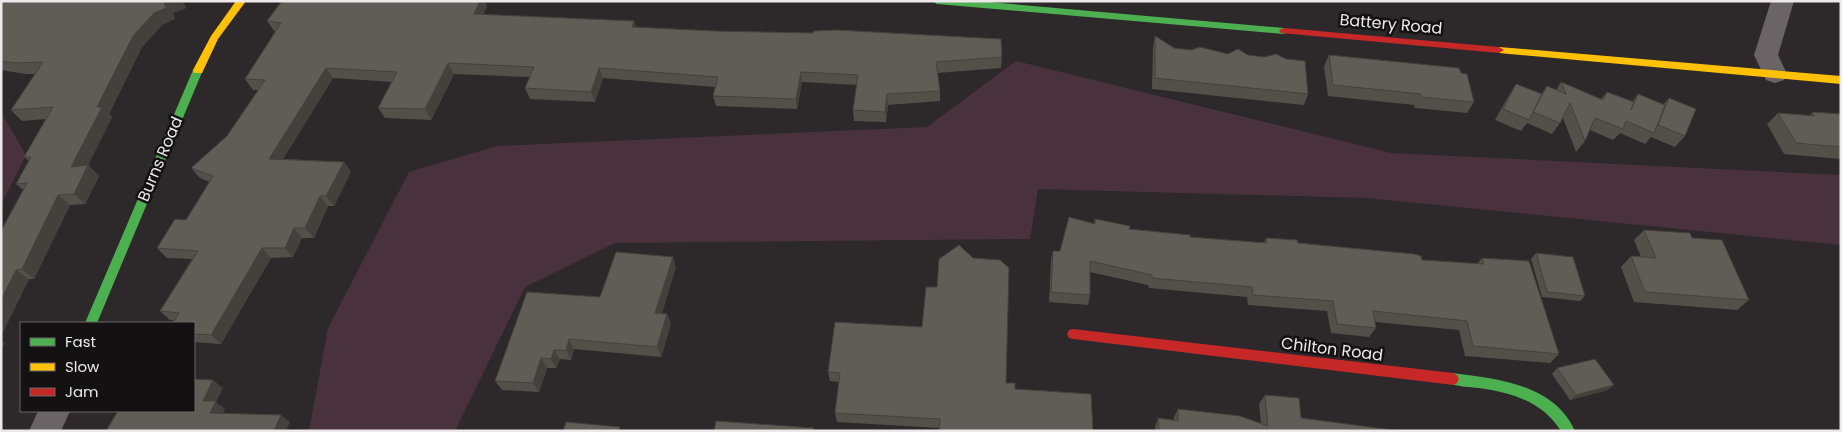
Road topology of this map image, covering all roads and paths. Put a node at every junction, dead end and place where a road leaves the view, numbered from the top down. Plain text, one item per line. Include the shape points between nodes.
1 (241, 1) edge
2 (937, 1) edge
3 (1782, 1) edge
4 (1775, 74) junction
5 (1841, 80) edge
6 (91, 322) edge
7 (1073, 334) dead end
8 (54, 412) edge
9 (45, 431) edge
10 (1569, 431) edge

1 - 6 street, Burns Road via 202,61
2 - 4 street, Battery Road
3 - 4 street via 1766,54
4 - 5 street, Battery Road
7 - 10 street, Chilton Road via 1500,385 1531,393 1550,405
8 - 9 street

